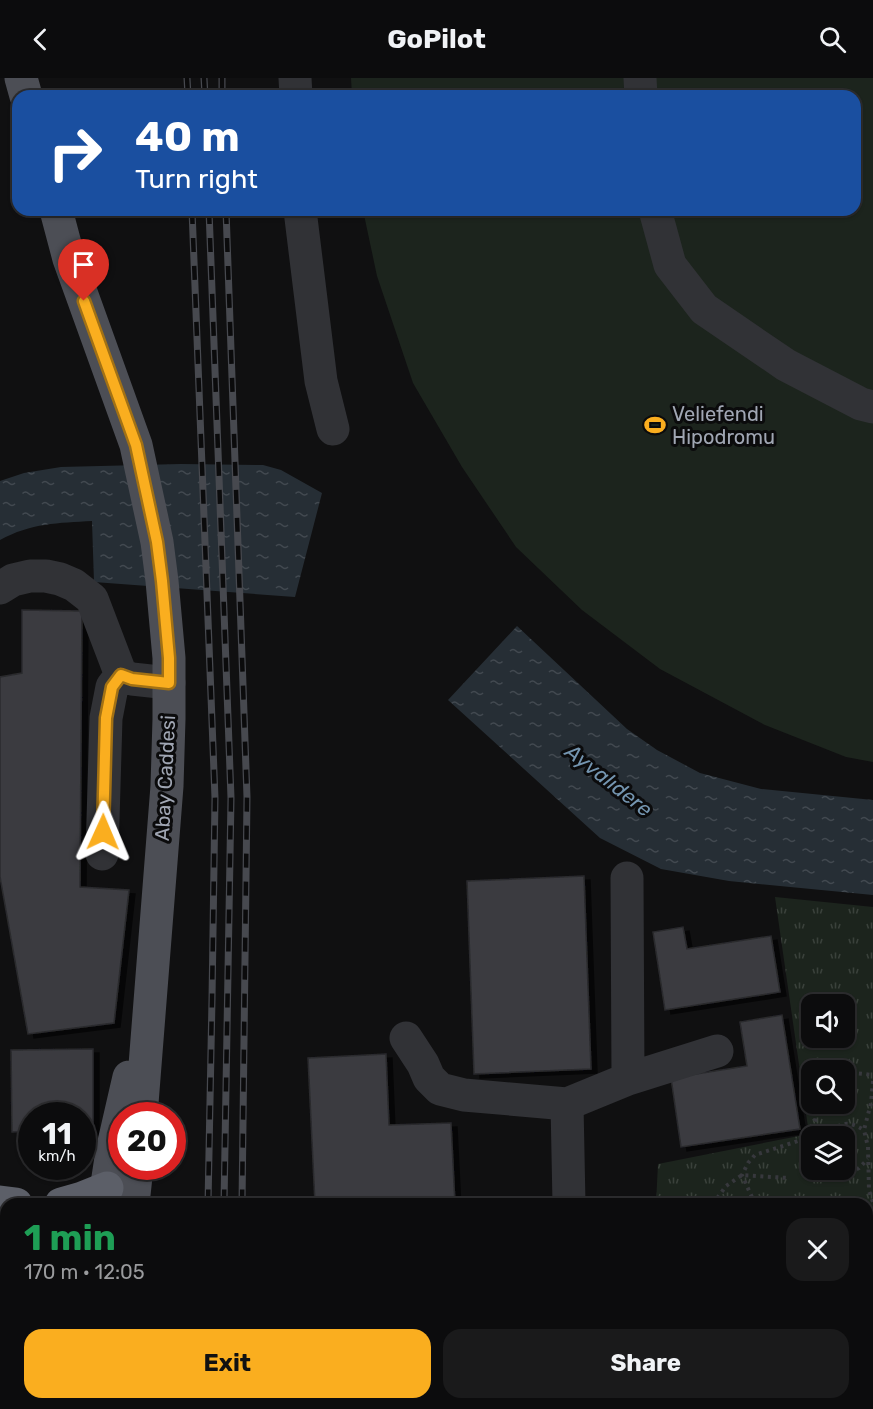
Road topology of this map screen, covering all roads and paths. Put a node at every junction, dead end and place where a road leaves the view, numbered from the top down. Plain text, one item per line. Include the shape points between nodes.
1 (58, 216) edge
2 (301, 216) edge
3 (657, 216) edge
4 (873, 406) edge
5 (333, 429) dead end
6 (0, 588) edge
7 (121, 675) junction
8 (169, 683) junction
9 (102, 854) dead end
10 (627, 878) dead end
11 (153, 966) junction
12 (406, 1038) dead end
13 (717, 1051) dead end
14 (855, 1073) edge
15 (873, 1075) edge
16 (628, 1079) junction
17 (873, 1081) edge
18 (142, 1102) edge
19 (567, 1104) junction
20 (816, 1114) edge
21 (838, 1126) edge
22 (864, 1130) junction
23 (868, 1160) junction
24 (855, 1170) edge
25 (742, 1175) junction
26 (788, 1178) dead end
27 (123, 1190) edge
28 (82, 1198) edge
29 (569, 1198) edge
30 (717, 1198) edge
31 (752, 1198) edge
32 (872, 1198) edge

1 - 8 main road, Abay Caddesi via 69,259 136,445 157,542
2 - 5 street via 321,381
3 - 4 street via 670,265 705,309 786,364 861,404
6 - 7 street via 30,576 46,576 74,585 92,599
7 - 8 street
7 - 9 street via 112,687 106,718
8 - 11 main road, Abay Caddesi via 167,786
10 - 16 street
11 - 18 main road
11 - 27 main road via 112,1151
12 - 19 street via 429,1078 440,1089 464,1095
13 - 16 street
14 - 15 path
16 - 19 street
17 - 22 path
19 - 29 street
20 - 25 path via 801,1140 755,1155
21 - 22 path via 844,1123
22 - 23 path
23 - 24 path
23 - 32 path
25 - 26 path
25 - 30 path via 726,1185
25 - 31 path
27 - 28 highway

